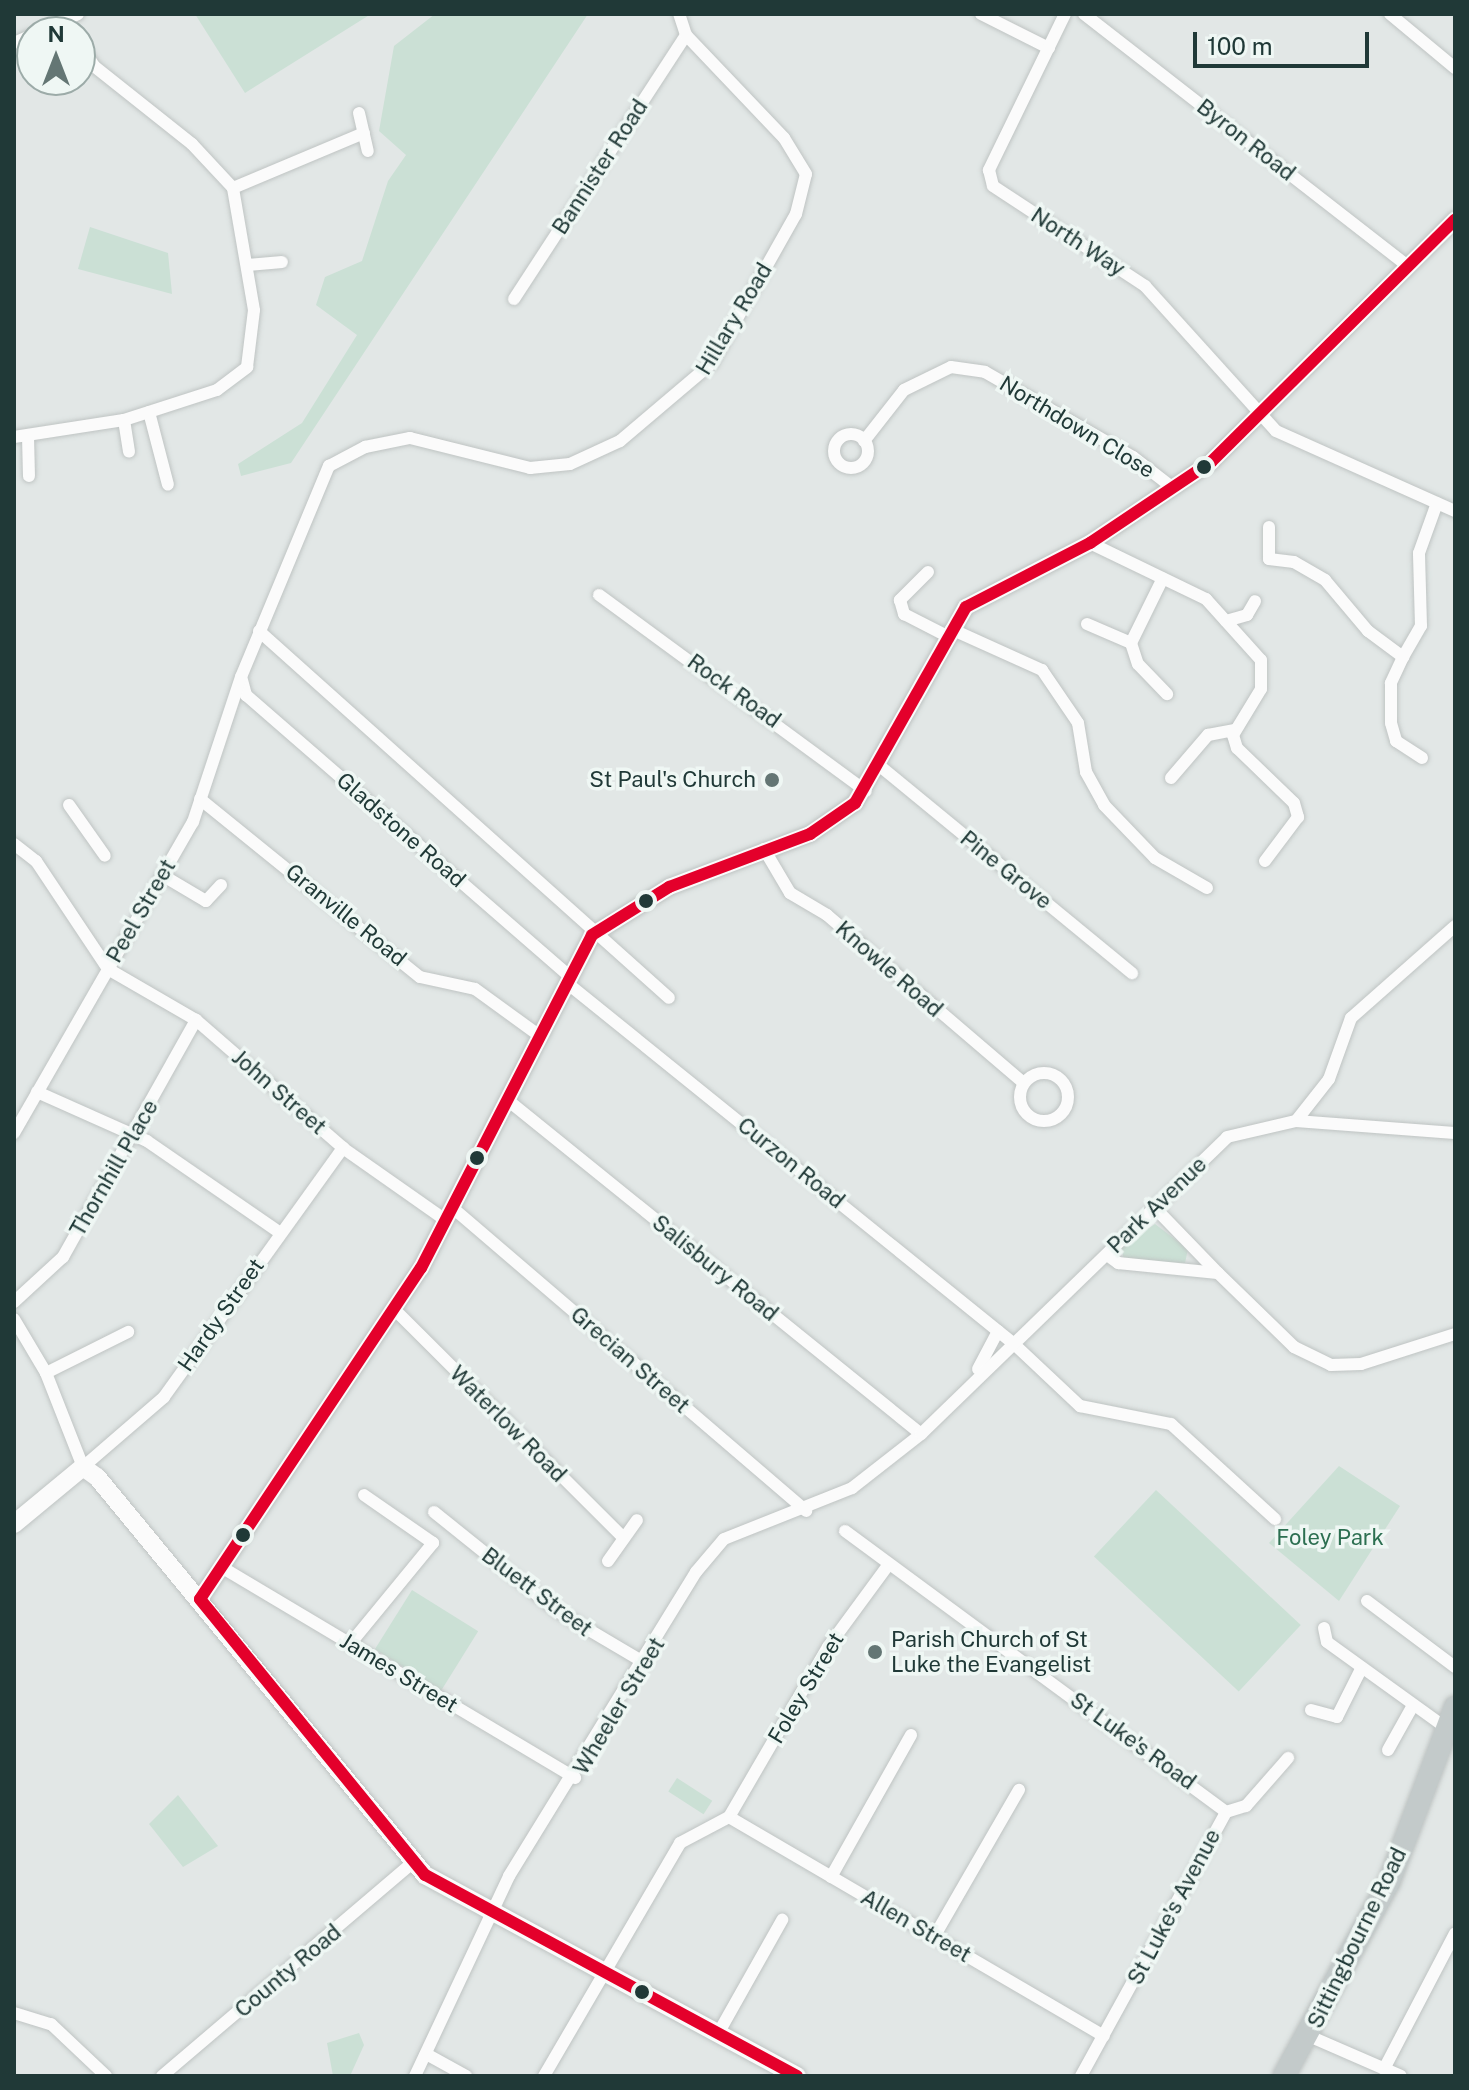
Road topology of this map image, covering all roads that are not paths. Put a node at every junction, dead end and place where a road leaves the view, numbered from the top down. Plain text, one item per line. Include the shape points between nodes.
1 (679, 14) edge
2 (981, 14) edge
3 (1065, 14) edge
4 (1084, 14) edge
5 (1390, 14) edge
6 (686, 35) junction
7 (1049, 48) junction
8 (96, 68) edge
9 (1455, 68) edge
10 (359, 113) dead end
11 (364, 133) junction
12 (368, 151) dead end
13 (233, 188) junction
14 (1455, 220) edge
15 (282, 262) dead end
16 (248, 265) junction
17 (1407, 265) junction
18 (514, 299) dead end
19 (149, 412) junction
20 (1260, 415) junction
21 (124, 420) junction
22 (28, 436) junction
23 (14, 437) edge
24 (864, 441) dead end
25 (129, 452) dead end
26 (29, 476) dead end
27 (168, 485) dead end
28 (1173, 488) junction
29 (1437, 503) junction
30 (1455, 511) edge
31 (1269, 527) dead end
32 (1090, 543) junction
33 (928, 572) dead end
34 (1163, 578) junction
35 (599, 595) dead end
36 (1255, 601) dead end
37 (1226, 621) junction
38 (1087, 624) dead end
39 (259, 631) junction
40 (949, 632) junction
41 (1131, 643) junction
42 (1403, 657) junction
43 (241, 677) junction
44 (1167, 694) dead end
45 (1234, 730) junction
46 (1422, 758) dead end
47 (881, 767) junction
48 (1171, 778) dead end
49 (866, 791) junction
50 (200, 799) junction
51 (69, 805) dead end
52 (16, 842) edge
53 (764, 849) junction
54 (105, 856) dead end
55 (1265, 861) dead end
56 (162, 875) junction
57 (221, 885) dead end
58 (1207, 888) dead end
59 (1455, 926) edge
60 (592, 935) junction
61 (108, 969) junction
62 (1132, 973) dead end
63 (568, 980) junction
64 (669, 998) dead end
65 (196, 1020) junction
66 (541, 1037) junction
67 (1024, 1083) junction
68 (37, 1092) junction
69 (510, 1102) junction
70 (1296, 1121) junction
71 (14, 1133) edge
72 (1455, 1133) edge
73 (135, 1135) junction
74 (343, 1148) junction
75 (1155, 1208) junction
76 (451, 1215) junction
77 (279, 1232) junction
78 (1107, 1255) junction
79 (1218, 1273) junction
80 (14, 1302) edge
81 (395, 1310) junction
82 (15, 1322) edge
83 (998, 1331) junction
84 (128, 1332) dead end
85 (1455, 1334) edge
86 (1014, 1344) junction
87 (46, 1373) junction
88 (975, 1375) junction
89 (921, 1434) junction
90 (83, 1467) junction
91 (364, 1495) dead end
92 (806, 1511) junction
93 (434, 1512) dead end
94 (1275, 1519) dead end
95 (637, 1520) dead end
96 (14, 1524) edge
97 (845, 1531) dead end
98 (622, 1536) junction
99 (608, 1561) dead end
100 (889, 1564) junction
101 (223, 1568) junction
102 (200, 1599) junction
103 (1367, 1601) dead end
104 (1324, 1628) dead end
105 (350, 1644) junction
106 (645, 1663) junction
107 (1455, 1667) edge
108 (1361, 1669) junction
109 (1412, 1707) junction
110 (1455, 1707) edge
111 (1311, 1710) dead end
112 (1450, 1730) edge
113 (911, 1735) dead end
114 (1388, 1750) dead end
115 (1288, 1758) dead end
116 (575, 1778) junction
117 (1019, 1790) dead end
118 (1226, 1812) junction
119 (729, 1817) junction
120 (412, 1863) junction
121 (831, 1877) junction
122 (492, 1908) junction
123 (782, 1920) dead end
124 (1455, 1933) edge
125 (934, 1937) junction
126 (604, 1970) junction
127 (14, 2013) edge
128 (719, 2032) junction
129 (1104, 2036) junction
130 (1309, 2036) junction
131 (426, 2054) junction
132 (1384, 2069) junction
133 (106, 2076) edge
134 (162, 2076) edge
135 (415, 2076) edge
136 (466, 2076) edge
137 (544, 2076) edge
138 (797, 2076) edge
139 (1081, 2076) edge
140 (1284, 2076) edge
141 (1401, 2076) edge

1 - 6 street, Hillary Road
2 - 7 street
3 - 7 street, North Way
4 - 17 street, Byron Road
5 - 9 street
6 - 18 street, Bannister Road
6 - 39 street, Hillary Road via 784,138 806,174 796,214 712,363 620,441 570,464 530,468 410,438 346,455 316,486
7 - 20 street, North Way via 989,170 993,186 1145,286
8 - 13 street via 192,144
10 - 11 street
11 - 12 street
11 - 13 street
13 - 16 street
14 - 17 street
15 - 16 street
16 - 19 street via 254,310 247,367 217,390
17 - 20 street
19 - 21 street
19 - 27 street
20 - 28 street
20 - 29 street, North Way via 1294,441
21 - 22 street
21 - 25 street
22 - 23 street
22 - 26 street
24 - 28 street, Northdown Close via 904,390 951,367 985,372 1133,457
28 - 32 street
29 - 30 street, North Way
29 - 42 street via 1419,553 1421,626
31 - 42 street via 1269,559 1294,562 1325,580 1368,631
32 - 34 street
32 - 40 street via 966,607
33 - 40 street via 900,600 904,614
34 - 37 street via 1206,599
34 - 41 street
35 - 49 street, Rock Road
36 - 37 street via 1247,615
37 - 45 street via 1261,660 1261,689
38 - 41 street
39 - 43 street, Hillary Road
39 - 60 street
40 - 47 street
40 - 58 street via 1042,670 1078,723 1086,772 1119,824 1155,858
41 - 44 street via 1138,664
42 - 46 street via 1391,683 1391,723 1396,741
43 - 50 street, Peel Street
43 - 63 street, Gladstone Road via 246,695
45 - 48 street via 1208,735
45 - 55 street via 1237,748 1294,803 1298,817
47 - 49 street
47 - 62 street, Pine Grove
49 - 53 street via 810,834
50 - 56 street, Peel Street
50 - 66 street, Granville Road via 420,977 475,989
51 - 54 street
52 - 61 street
53 - 60 street via 669,887
53 - 67 street, Knowle Road via 790,893 827,915
56 - 57 street via 206,901
56 - 61 street, Peel Street
59 - 70 street via 1351,1018 1329,1079
60 - 63 street
60 - 64 street
61 - 65 street, John Street
61 - 68 street, Peel Street
63 - 66 street
63 - 83 street, Curzon Road
65 - 73 street, Thornhill Place
65 - 74 street, John Street
66 - 69 street
67 - 67 street via 1054,1074 1068,1093 1065,1109 1053,1119 1029,1116 1019,1097
68 - 71 street, Peel Street
68 - 73 street
69 - 76 street
69 - 89 street, Salisbury Road
70 - 72 street, Park Avenue
70 - 75 street, Park Avenue via 1227,1137
73 - 77 street
73 - 80 street, Thornhill Place via 63,1257
74 - 76 street, John Street
74 - 77 street, Hardy Street
75 - 78 street, Park Avenue
75 - 79 street
76 - 81 street
76 - 92 street, Grecian Street
77 - 90 street, Hardy Street via 164,1397
78 - 79 street via 1118,1263
78 - 86 street, Park Avenue
79 - 85 street via 1294,1347 1331,1365 1361,1364
81 - 98 street, Waterlow Road
81 - 101 street
82 - 87 street
83 - 86 street, Curzon Road
83 - 88 street
84 - 87 street
86 - 88 street, Park Avenue
86 - 94 street, Curzon Road via 1080,1406 1171,1424 1192,1438
87 - 90 street
88 - 89 street, Park Avenue
89 - 92 street, Wheeler Street via 852,1488
90 - 96 main road
90 - 102 main road
91 - 105 street via 433,1543
92 - 106 street, Wheeler Street via 724,1539 696,1572
93 - 106 street, Bluett Street via 557,1611
95 - 98 street
97 - 100 street, St Luke's Road
98 - 99 street
100 - 118 street, St Luke's Road
100 - 119 street, Foley Street via 828,1647
101 - 102 street
101 - 105 street, James Street
102 - 120 main road
103 - 107 street
104 - 108 street via 1327,1642
105 - 116 street, James Street
106 - 116 street, Wheeler Street
108 - 109 street
108 - 111 street via 1337,1717
109 - 112 street
109 - 114 street
110 - 112 highway, Sittingbourne Road
112 - 130 highway, Sittingbourne Road via 1389,1882
113 - 121 street
115 - 118 street, St Luke's Avenue via 1246,1806
116 - 122 street, Wheeler Street
117 - 125 street
118 - 129 street, St Luke's Avenue
119 - 121 street, Allen Street
119 - 126 street via 680,1843
120 - 122 main road
120 - 134 street, County Road
121 - 125 street, Allen Street
122 - 126 main road
122 - 131 street, Wheeler Street
123 - 128 street
124 - 132 street
125 - 129 street, Allen Street
126 - 128 main road
126 - 137 street
127 - 133 street via 51,2024
128 - 138 main road
129 - 139 street, St Luke's Avenue
130 - 132 street
130 - 140 highway, Sittingbourne Road
131 - 135 street, Wheeler Street
131 - 136 street
132 - 141 street

